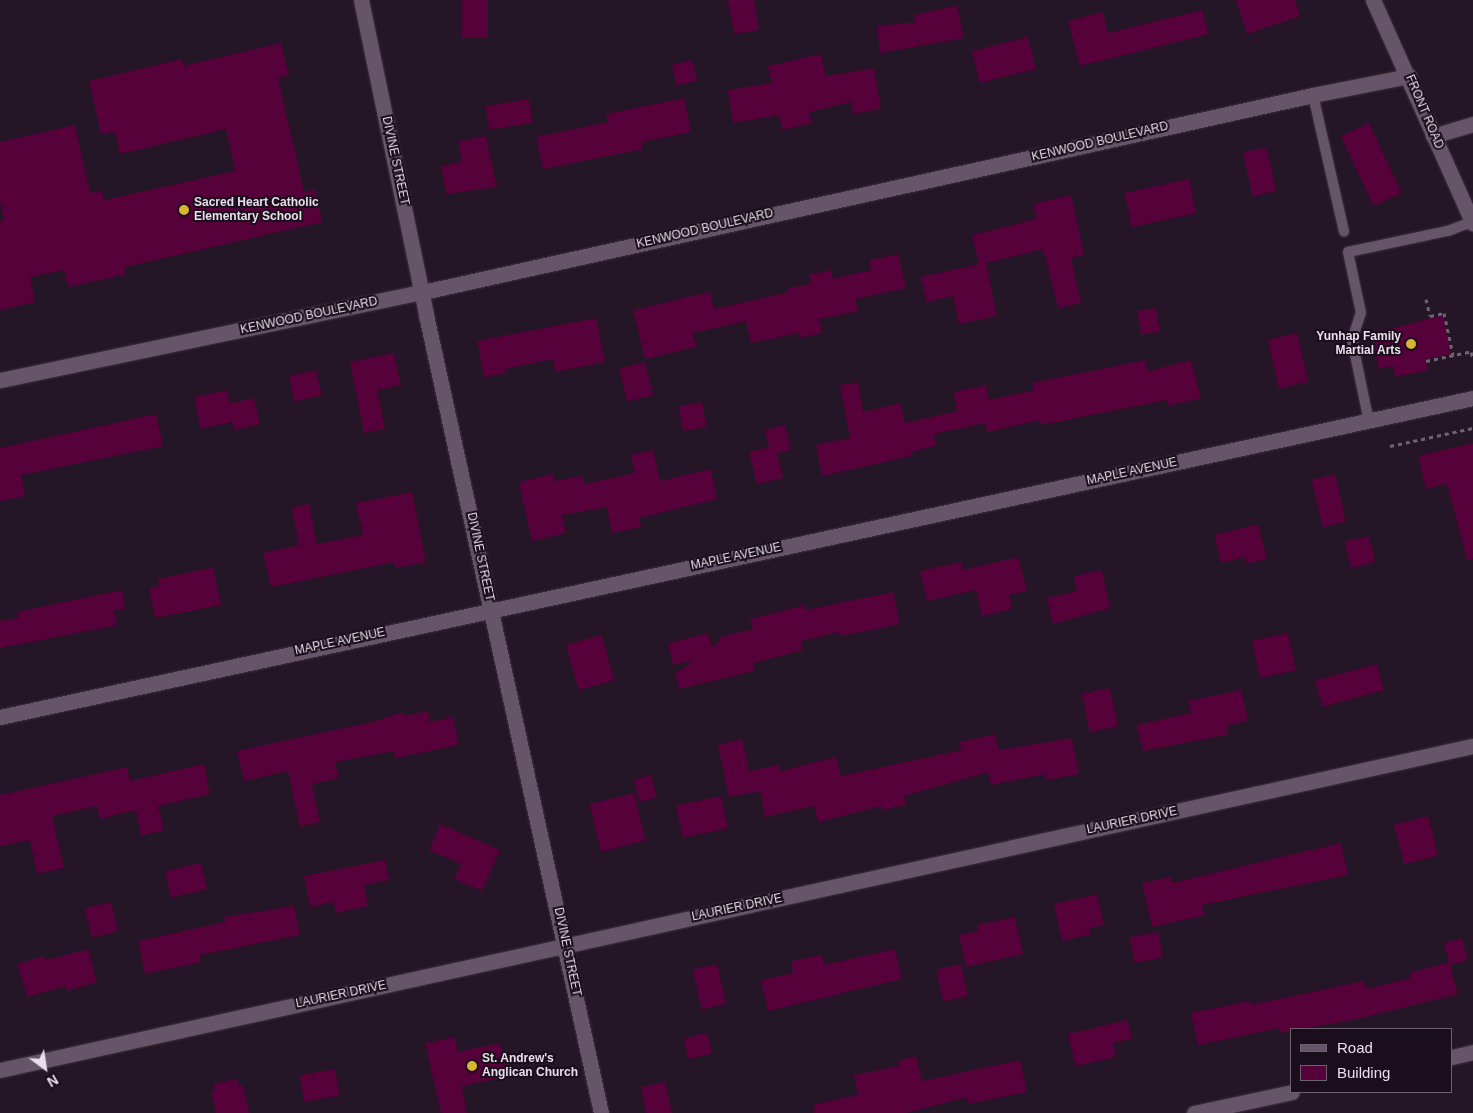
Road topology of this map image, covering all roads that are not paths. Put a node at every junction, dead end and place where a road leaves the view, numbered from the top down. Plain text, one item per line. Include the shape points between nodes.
1 (361, 0) edge
2 (1374, 0) edge
3 (1409, 76) junction
4 (1313, 95) junction
5 (1473, 124) edge
6 (1433, 136) junction
7 (1473, 223) edge
8 (1344, 232) dead end
9 (423, 292) junction
10 (0, 380) edge
11 (1473, 398) edge
12 (1369, 422) junction
13 (491, 609) junction
14 (0, 717) edge
15 (1473, 746) edge
16 (565, 946) junction
17 (1473, 1052) edge
18 (1453, 1057) edge
19 (0, 1070) edge
20 (1290, 1092) edge
21 (601, 1113) edge
22 (1194, 1113) edge

1 - 9 street, DIVINE STREET
2 - 3 street, FRONT ROAD
3 - 4 street, KENWOOD BOULEVARD
3 - 6 street, FRONT ROAD
4 - 8 lane
4 - 9 street, KENWOOD BOULEVARD
5 - 6 street
6 - 7 street, FRONT ROAD
7 - 12 lane via 1348,252 1362,313 1352,340
9 - 10 street, KENWOOD BOULEVARD
9 - 13 street, DIVINE STREET
11 - 12 street, MAPLE AVENUE
12 - 13 street, MAPLE AVENUE
13 - 14 street, MAPLE AVENUE
13 - 16 street, DIVINE STREET
15 - 16 street, LAURIER DRIVE
16 - 19 street, LAURIER DRIVE
16 - 21 street, DIVINE STREET
17 - 18 street
20 - 22 street

